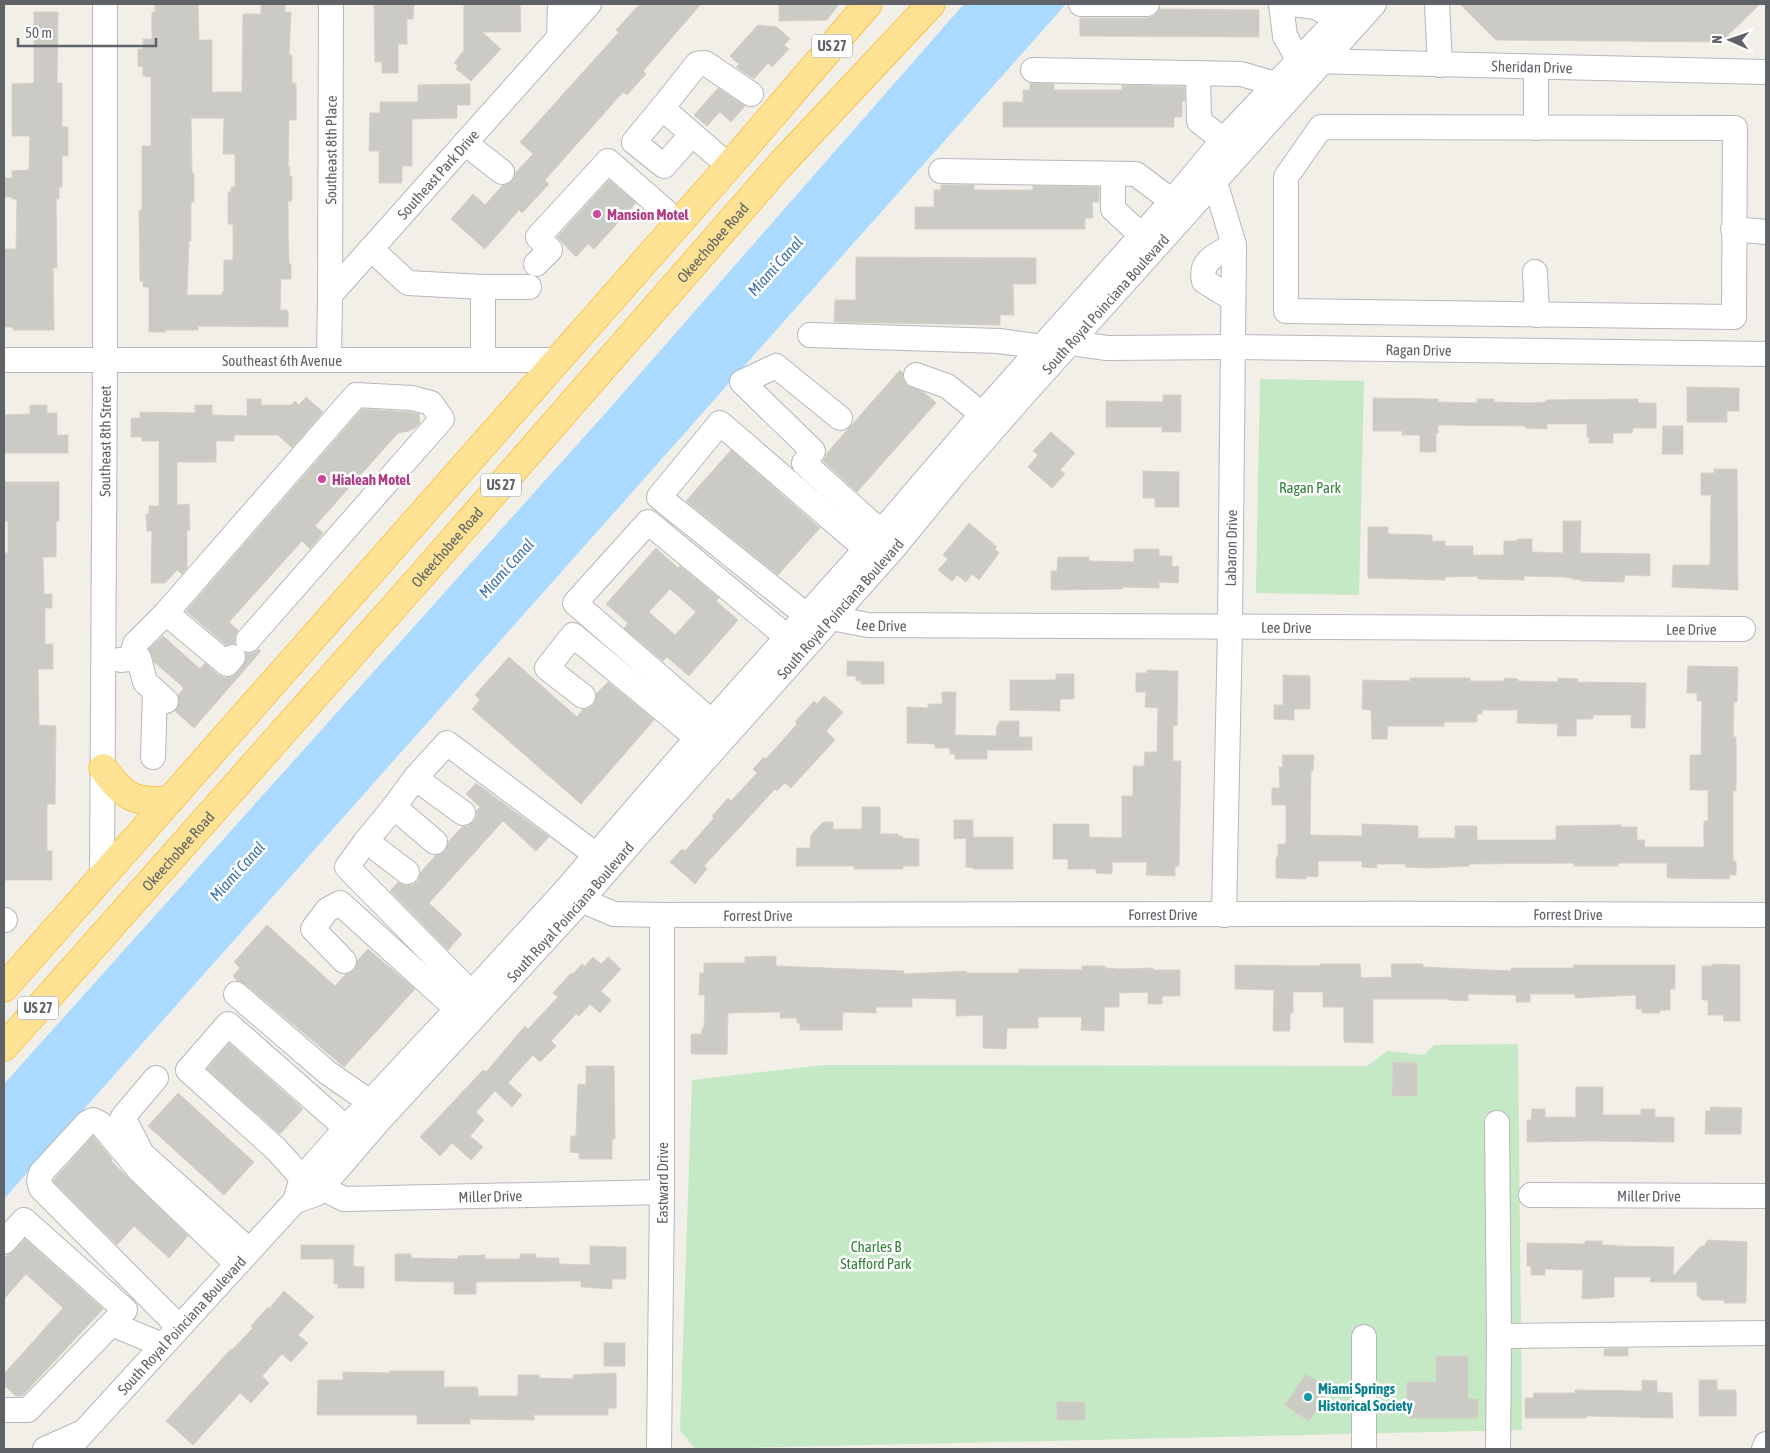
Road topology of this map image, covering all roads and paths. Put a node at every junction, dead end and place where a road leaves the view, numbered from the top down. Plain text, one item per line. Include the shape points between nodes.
1 (105, 4) edge
2 (331, 4) edge
3 (560, 4) edge
4 (589, 4) edge
5 (868, 4) edge
6 (883, 4) edge
7 (931, 4) edge
8 (1081, 4) edge
9 (1147, 4) edge
10 (1281, 4) edge
11 (1292, 4) edge
12 (1374, 4) edge
13 (1437, 4) edge
14 (1345, 12) edge
15 (559, 36) junction
16 (1310, 61) junction
17 (1440, 64) junction
18 (1536, 67) junction
19 (1033, 70) dead end
20 (1766, 72) edge
21 (1198, 73) junction
22 (1276, 84) junction
23 (797, 89) junction
24 (751, 94) dead end
25 (662, 108) junction
26 (1536, 128) junction
27 (692, 134) junction
28 (1223, 140) junction
29 (465, 143) junction
30 (729, 166) junction
31 (941, 171) dead end
32 (502, 172) dead end
33 (1113, 174) junction
34 (1215, 182) junction
35 (1172, 201) junction
36 (679, 223) junction
37 (1733, 229) junction
38 (1766, 232) edge
39 (1142, 235) junction
40 (1234, 245) junction
41 (371, 249) junction
42 (536, 264) dead end
43 (1535, 272) dead end
44 (483, 287) junction
45 (529, 287) dead end
46 (330, 296) junction
47 (1233, 299) junction
48 (1536, 314) junction
49 (810, 335) dead end
50 (1071, 343) junction
51 (1233, 346) junction
52 (1043, 347) junction
53 (1766, 354) edge
54 (412, 359) junction
55 (483, 359) junction
56 (4, 360) edge
57 (105, 360) junction
58 (328, 360) junction
59 (559, 360) junction
60 (916, 375) dead end
61 (412, 398) junction
62 (982, 414) junction
63 (840, 418) dead end
64 (873, 540) junction
65 (166, 613) junction
66 (806, 615) junction
67 (831, 618) junction
68 (1230, 626) junction
69 (1743, 629) dead end
70 (787, 637) junction
71 (131, 659) junction
72 (103, 663) junction
73 (584, 696) dead end
74 (704, 730) junction
75 (153, 758) dead end
76 (103, 768) junction
77 (415, 778) junction
78 (169, 801) junction
79 (394, 807) junction
80 (463, 813) dead end
81 (366, 841) junction
82 (435, 842) dead end
83 (596, 855) junction
84 (407, 872) dead end
85 (102, 878) junction
86 (572, 897) junction
87 (1224, 915) junction
88 (1766, 915) edge
89 (662, 916) junction
90 (344, 961) dead end
91 (73, 969) junction
92 (4, 986) edge
93 (236, 994) dead end
94 (464, 1002) junction
95 (4, 1047) edge
96 (156, 1078) dead end
97 (370, 1102) junction
98 (1497, 1122) dead end
99 (346, 1128) junction
100 (312, 1183) junction
101 (662, 1192) junction
102 (1531, 1196) dead end
103 (1766, 1196) edge
104 (4, 1242) edge
105 (243, 1257) junction
106 (112, 1324) junction
107 (179, 1327) junction
108 (1766, 1334) edge
109 (1499, 1336) junction
110 (1364, 1337) dead end
111 (162, 1345) junction
112 (4, 1410) edge
113 (85, 1431) junction
114 (1766, 1444) edge
115 (45, 1449) edge
116 (68, 1449) edge
117 (659, 1449) edge
118 (1364, 1449) edge
119 (1498, 1449) edge
120 (1764, 1449) edge

1 - 57 street, Southeast 8th Street
2 - 46 street, Southeast 8th Place
3 - 15 street
4 - 15 street, Southeast Park Drive
5 - 23 highway, US 27
6 - 23 highway
7 - 91 highway, Okeechobee Road / US 27 via 780,166
8 - 9 street
10 - 16 street via 1285,36
11 - 14 street
12 - 16 street, South Royal Poinciana Boulevard
13 - 17 street
14 - 16 street, South Royal Poinciana Boulevard
15 - 29 street, Southeast Park Drive
16 - 17 street, Sheridan Drive
16 - 22 street, South Royal Poinciana Boulevard
16 - 34 street, South Royal Poinciana Boulevard
17 - 18 street, Sheridan Drive
18 - 20 street, Sheridan Drive
18 - 26 street
19 - 21 street
21 - 22 street via 1241,74
21 - 28 street via 1199,121
22 - 28 street, South Royal Poinciana Boulevard
23 - 30 highway, US 27
24 - 25 street via 705,63 697,64
25 - 27 street
25 - 27 street via 634,142 664,166
26 - 37 street via 1735,128
26 - 48 street via 1321,127 1286,177 1286,311
27 - 30 street
28 - 35 street, South Royal Poinciana Boulevard
29 - 32 street
29 - 41 street, Southeast Park Drive
30 - 36 highway, US 27
31 - 33 street
33 - 35 street via 1136,174
33 - 39 street via 1113,209
34 - 40 street, Labaron Drive
34 - 50 street, South Royal Poinciana Boulevard
35 - 39 street, South Royal Poinciana Boulevard
36 - 42 street via 608,161 538,237 550,250
36 - 59 highway, US 27
37 - 38 street
37 - 48 street via 1734,317
39 - 52 street, South Royal Poinciana Boulevard
40 - 47 street, Labaron Drive
40 - 47 street via 1213,256 1202,273 1204,282
41 - 44 street via 408,283
41 - 46 street, Southeast Park Drive
43 - 48 street
44 - 45 street
44 - 55 street
46 - 58 street
47 - 51 street, Labaron Drive
49 - 52 street via 999,340
50 - 51 street, Ragan Drive via 1107,348
50 - 67 street, South Royal Poinciana Boulevard
51 - 53 street, Ragan Drive
51 - 68 street, Labaron Drive
52 - 62 street, South Royal Poinciana Boulevard
54 - 55 street, Southeast 6th Avenue
54 - 58 street, Southeast 6th Avenue
54 - 61 street
55 - 59 street, Southeast 6th Avenue
56 - 57 street, Southeast 6th Avenue
57 - 58 street, Southeast 6th Avenue
57 - 72 street, Southeast 8th Street
59 - 78 highway, US 27
60 - 62 street via 947,386
61 - 65 street via 356,395
61 - 65 street via 431,403 442,419 227,664
62 - 64 street, South Royal Poinciana Boulevard
63 - 64 street via 776,366 742,382 813,451 804,463
64 - 66 street, South Royal Poinciana Boulevard
64 - 66 street via 720,423 659,497
65 - 71 street via 134,644
66 - 70 street, South Royal Poinciana Boulevard
67 - 68 street, Lee Drive via 868,626
67 - 86 street, South Royal Poinciana Boulevard
68 - 69 street, Lee Drive
68 - 87 street, Labaron Drive
70 - 74 street, South Royal Poinciana Boulevard
70 - 74 street via 648,522 574,603
71 - 72 street
71 - 75 street via 139,658 145,682 161,697
72 - 76 street, Southeast 8th Street
73 - 74 street via 547,668 572,635
74 - 83 street, South Royal Poinciana Boulevard
76 - 78 highway via 116,786 131,797 147,802
76 - 85 street, Southeast 8th Street
77 - 79 street
77 - 80 street
77 - 83 street via 447,743
78 - 85 highway, US 27
79 - 81 street
79 - 82 street
81 - 84 street
81 - 94 street via 347,867
83 - 86 street, South Royal Poinciana Boulevard
85 - 91 highway via 97,911
85 - 92 highway, US 27
86 - 89 street, Forrest Drive via 614,914
86 - 94 street, South Royal Poinciana Boulevard
86 - 100 street, South Royal Poinciana Boulevard via 378,1122
87 - 88 street, Forrest Drive
87 - 89 street, Forrest Drive
89 - 101 street, Eastward Drive
90 - 94 street via 313,929 327,910 340,903
91 - 95 highway, Okeechobee Road / US 27
93 - 97 street via 328,1073
94 - 97 street, South Royal Poinciana Boulevard
96 - 105 street via 123,1117 142,1154
97 - 99 street, South Royal Poinciana Boulevard
98 - 109 street
99 - 100 street, South Royal Poinciana Boulevard
99 - 100 street via 228,1024 188,1070
100 - 101 street, Miller Drive via 344,1198
100 - 105 street, South Royal Poinciana Boulevard via 316,1194 295,1201
101 - 117 street, Eastward Drive
102 - 103 street, Miller Drive
104 - 106 street via 24,1220 125,1310
105 - 107 street, South Royal Poinciana Boulevard
105 - 107 street via 134,1164 101,1124 93,1120 41,1173 40,1188
106 - 111 street
106 - 112 street via 28,1410
107 - 111 street, South Royal Poinciana Boulevard
108 - 109 street
109 - 119 street
110 - 118 street
111 - 113 street, South Royal Poinciana Boulevard
113 - 115 street
113 - 116 street, South Royal Poinciana Boulevard
114 - 120 street

